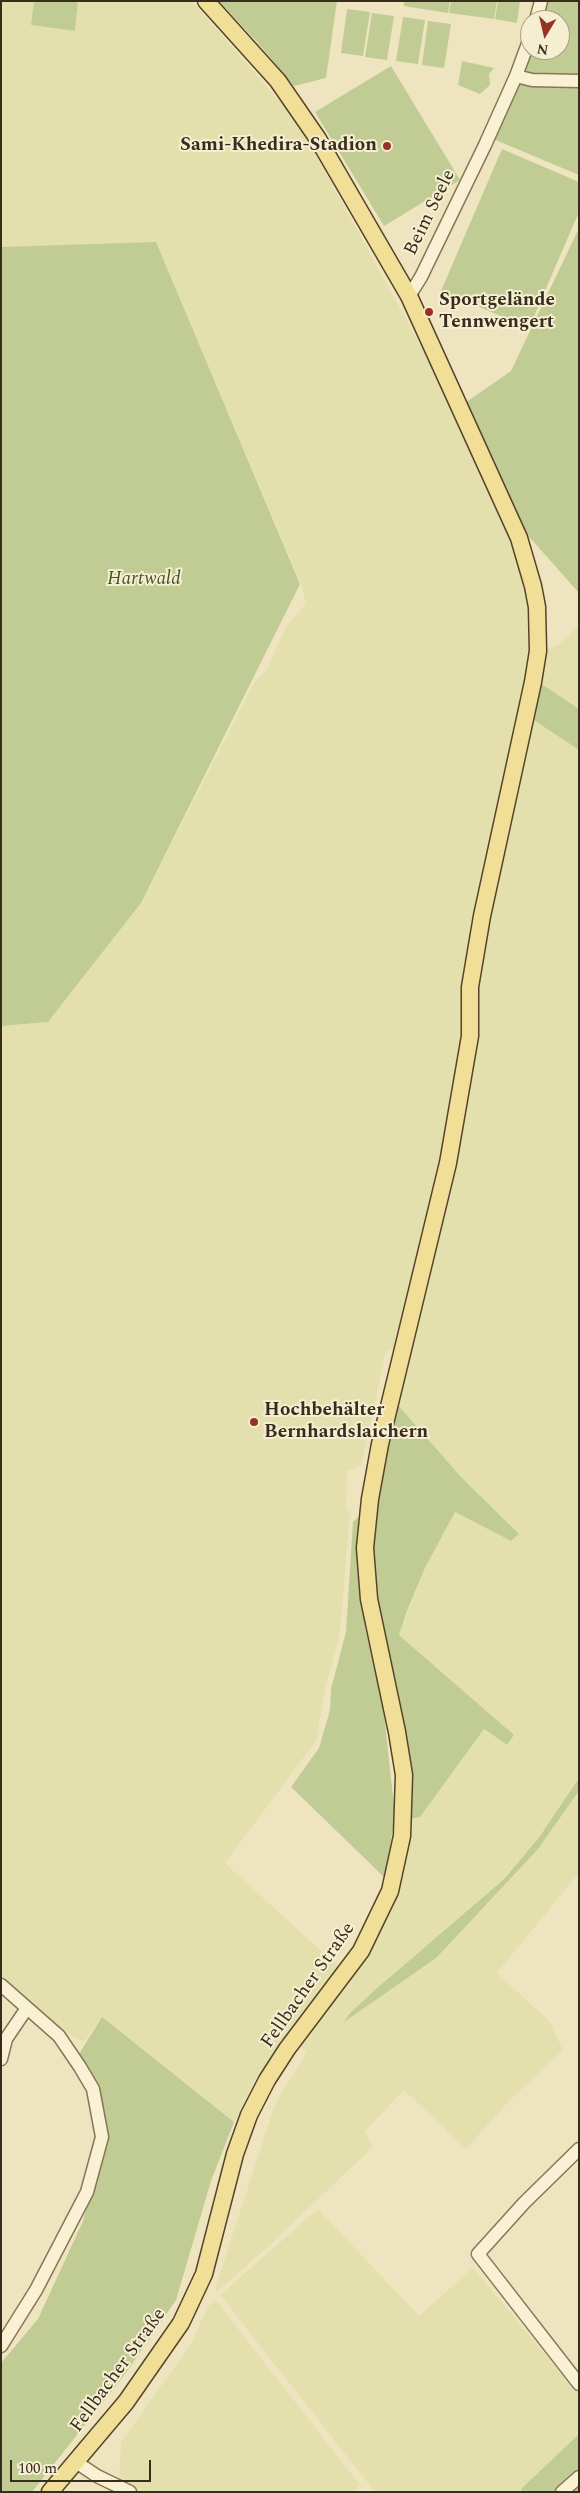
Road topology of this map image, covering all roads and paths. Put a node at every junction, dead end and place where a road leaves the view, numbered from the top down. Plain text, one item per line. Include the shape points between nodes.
1 (206, 1) edge
2 (522, 60) edge
3 (516, 76) junction
4 (579, 81) edge
5 (409, 296) junction
6 (1, 1985) edge
7 (27, 2008) junction
8 (1, 2059) edge
9 (579, 2149) edge
10 (1, 2346) edge
11 (579, 2384) edge
12 (76, 2462) junction
13 (579, 2477) edge
14 (50, 2492) edge
15 (130, 2492) edge
16 (562, 2492) edge

1 - 5 main road, Fellbacher Straße via 283,88 323,148
2 - 3 street, Beim Seele
3 - 4 street via 532,80
3 - 5 street, Beim Seele
5 - 12 main road, Fellbacher Straße via 519,538 537,608 538,651 523,732 490,872 470,987 470,1036 448,1163 374,1475 365,1548 370,1608 398,1732 404,1775 402,1836 390,1891 361,1951 288,2049 249,2115 235,2154 204,2274 181,2323 126,2402
6 - 7 street
7 - 8 street via 6,2039
7 - 10 street via 59,2036 93,2089 102,2137 87,2192 36,2290
9 - 11 street via 478,2254
12 - 14 main road, Fellbacher Straße
12 - 15 street
13 - 16 street

